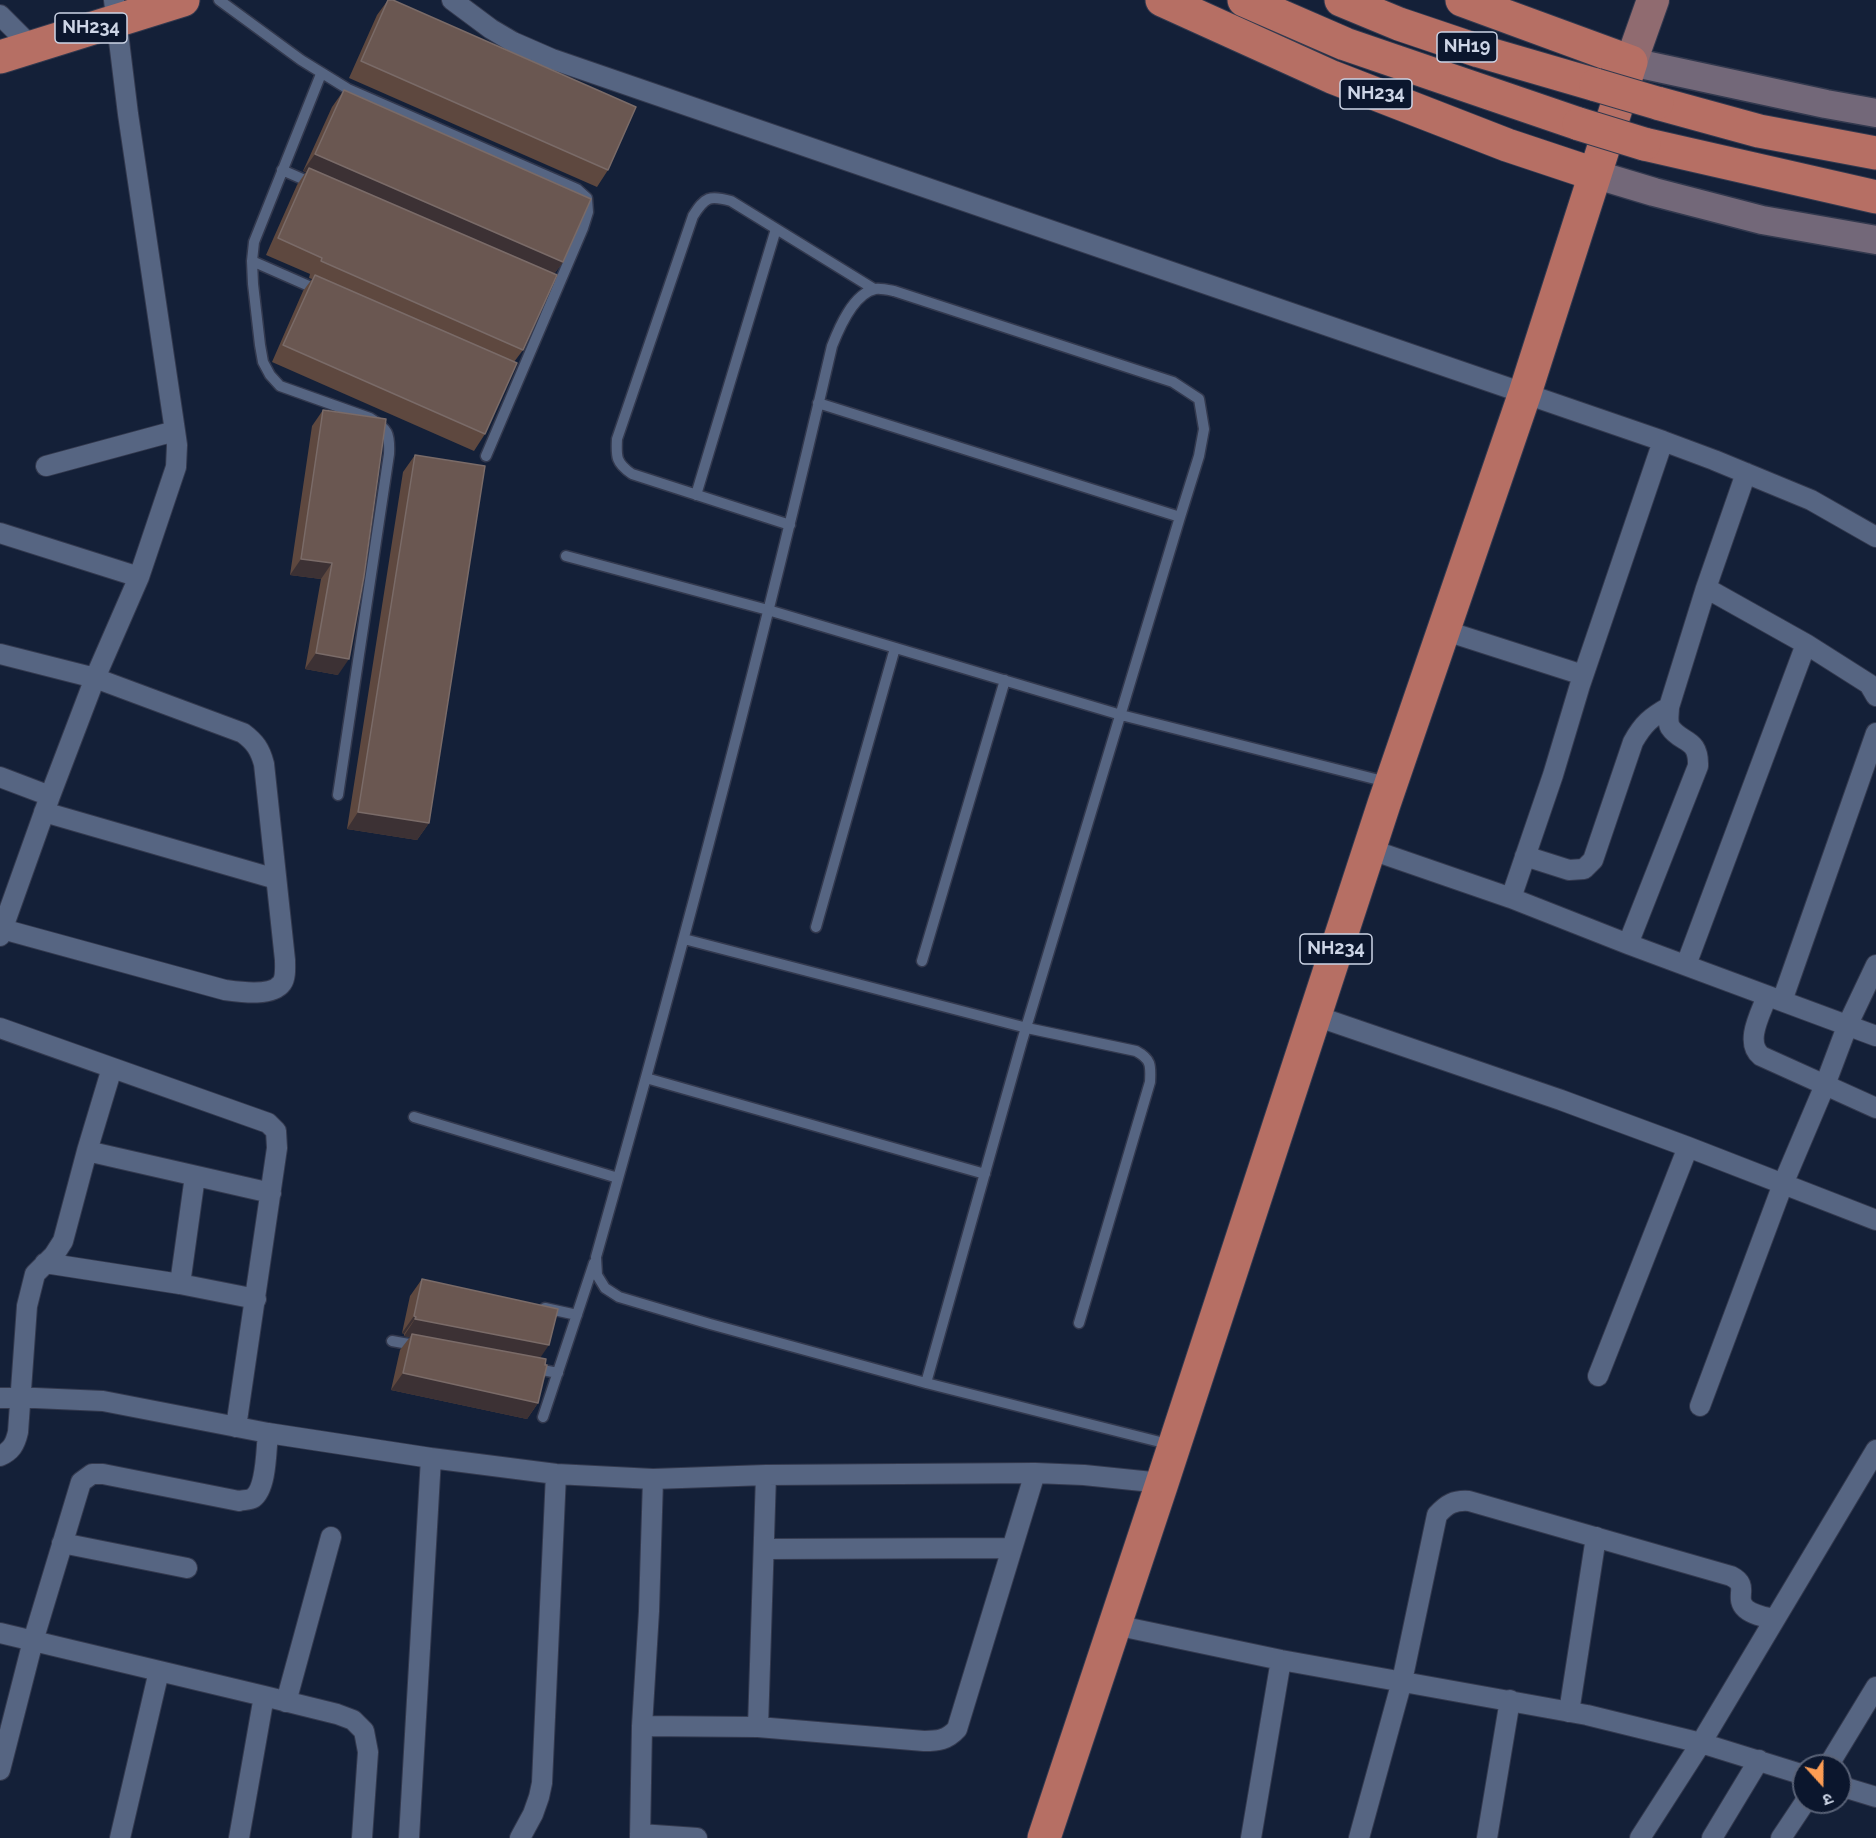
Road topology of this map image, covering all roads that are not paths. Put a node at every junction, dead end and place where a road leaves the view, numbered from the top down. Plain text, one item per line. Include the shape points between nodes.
1 (183, 0) edge
2 (219, 0) edge
3 (452, 0) edge
4 (1162, 0) edge
5 (1244, 0) edge
6 (1341, 0) edge
7 (1462, 0) edge
8 (1653, 0) edge
9 (116, 10) edge
10 (0, 15) edge
11 (32, 47) junction
12 (0, 57) edge
13 (1631, 62) junction
14 (321, 74) junction
15 (1876, 114) edge
16 (1876, 153) edge
17 (282, 170) junction
18 (1594, 174) junction
19 (326, 189) edge
20 (1876, 197) edge
21 (776, 229) junction
22 (1876, 240) edge
23 (252, 261) junction
24 (546, 285) edge
25 (557, 289) junction
26 (874, 289) junction
27 (327, 294) edge
28 (1525, 393) junction
29 (819, 403) junction
30 (176, 431) junction
31 (1663, 441) junction
32 (486, 456) dead end
33 (46, 466) dead end
34 (1746, 473) junction
35 (696, 495) junction
36 (1180, 517) junction
37 (790, 525) junction
38 (0, 533) edge
39 (1876, 537) edge
40 (566, 556) dead end
41 (139, 577) junction
42 (1706, 588) junction
43 (768, 610) junction
44 (1443, 630) junction
45 (1806, 644) junction
46 (895, 648) junction
47 (0, 654) edge
48 (1583, 675) junction
49 (95, 678) junction
50 (1005, 680) junction
51 (1876, 696) edge
52 (1669, 707) junction
53 (1121, 715) junction
54 (1876, 733) edge
55 (0, 777) edge
56 (1391, 783) junction
57 (338, 795) dead end
58 (47, 804) junction
59 (1369, 849) junction
60 (1525, 856) junction
61 (276, 879) junction
62 (1511, 898) junction
63 (816, 927) dead end
64 (1, 932) edge
65 (684, 939) junction
66 (1628, 944) junction
67 (922, 961) dead end
68 (1686, 965) junction
69 (1876, 965) edge
70 (1774, 998) junction
71 (1313, 1015) junction
72 (1848, 1024) junction
73 (0, 1028) edge
74 (1027, 1028) junction
75 (1876, 1036) edge
76 (112, 1068) junction
77 (646, 1078) junction
78 (1825, 1085) junction
79 (1876, 1108) edge
80 (414, 1118) dead end
81 (1688, 1147) junction
82 (87, 1151) junction
83 (985, 1174) junction
84 (195, 1176) junction
85 (618, 1178) junction
86 (1783, 1184) junction
87 (271, 1192) junction
88 (1876, 1220) edge
89 (596, 1257) junction
90 (45, 1263) junction
91 (180, 1284) junction
92 (256, 1299) junction
93 (532, 1305) edge
94 (577, 1315) junction
95 (1079, 1323) dead end
96 (392, 1341) dead end
97 (426, 1347) edge
98 (525, 1367) edge
99 (558, 1373) junction
100 (1598, 1376) dead end
101 (926, 1383) junction
102 (0, 1398) edge
103 (20, 1398) junction
104 (1700, 1407) dead end
105 (543, 1417) dead end
106 (236, 1427) junction
107 (268, 1433) junction
108 (1174, 1445) junction
109 (1876, 1450) edge
110 (0, 1456) edge
111 (431, 1458) junction
112 (1035, 1473) junction
113 (556, 1474) junction
114 (766, 1475) junction
115 (652, 1479) junction
116 (1162, 1483) junction
117 (331, 1537) dead end
118 (1596, 1537) junction
119 (62, 1543) junction
120 (1011, 1548) junction
121 (765, 1550) junction
122 (187, 1568) dead end
123 (1774, 1619) junction
124 (1116, 1625) junction
125 (0, 1633) edge
126 (33, 1641) junction
127 (1281, 1660) junction
128 (159, 1671) junction
129 (1402, 1681) junction
130 (1876, 1687) edge
131 (264, 1696) junction
132 (1510, 1700) junction
133 (286, 1702) junction
134 (1569, 1712) junction
135 (642, 1726) junction
136 (758, 1727) junction
137 (1701, 1743) junction
138 (1835, 1754) edge
139 (1, 1758) edge
140 (1759, 1760) junction
141 (1792, 1771) edge
142 (1852, 1790) edge
143 (1876, 1797) edge
144 (1797, 1814) edge
145 (640, 1836) edge
146 (120, 1838) edge
147 (239, 1838) edge
148 (362, 1838) edge
149 (409, 1838) edge
150 (520, 1838) edge
151 (697, 1838) edge
152 (1044, 1838) edge
153 (1251, 1838) edge
154 (1359, 1838) edge
155 (1487, 1838) edge
156 (1640, 1838) edge
157 (1712, 1838) edge
158 (1781, 1838) edge

1 - 9 highway, NH234
2 - 14 lane
3 - 28 street via 505,38 552,59
4 - 18 highway, NH234 via 1332,77 1507,145
5 - 20 highway, NH19, bridge via 1345,44 1579,124 1644,144
6 - 16 highway, NH19, bridge via 1479,51 1657,103 1759,131
7 - 13 highway
8 - 13 main road
9 - 11 highway, NH234
9 - 30 street
10 - 11 street
11 - 12 highway, NH234
13 - 15 main road
13 - 18 highway, NH234
14 - 17 lane
14 - 25 lane via 577,189 587,198 588,212
17 - 19 lane
17 - 23 lane via 254,242
18 - 22 main road via 1762,220
18 - 28 highway, NH234
21 - 26 lane
21 - 35 lane
21 - 35 lane via 731,201 715,196 701,203 693,216 617,439 616,456 621,467
23 - 27 lane
23 - 57 lane via 260,345 270,375 280,386 370,418 383,426 390,437
24 - 25 lane
25 - 32 lane via 514,376
26 - 29 lane via 856,301 843,321 832,346
26 - 36 lane via 894,291 1173,382 1199,399 1204,429
28 - 31 street
28 - 44 highway, NH234
29 - 36 lane
29 - 37 lane
30 - 33 street
30 - 41 street via 176,466
31 - 34 street
31 - 48 street
34 - 39 street via 1810,500
34 - 42 street
35 - 37 lane
36 - 53 lane
37 - 43 lane
38 - 41 street
40 - 43 lane
41 - 49 street
42 - 45 street
42 - 52 street
43 - 46 lane
43 - 65 lane
44 - 48 street
44 - 56 highway, NH234
45 - 51 street via 1869,684
45 - 68 street
46 - 50 lane
46 - 63 lane
47 - 49 street
48 - 60 street
49 - 58 street
49 - 61 street via 243,733 254,741 264,764
50 - 53 lane
50 - 67 lane
52 - 60 street via 1651,717 1633,742 1593,860 1584,870 1569,870
52 - 66 street via 1671,728 1691,743 1698,754 1698,766
53 - 56 lane
53 - 74 lane
54 - 70 street
55 - 58 street
56 - 59 highway, NH234
58 - 61 street
58 - 64 street
59 - 62 street
59 - 71 highway, NH234
60 - 62 street
61 - 64 street via 285,974 282,983 266,992 225,990
62 - 66 street
65 - 74 lane
65 - 77 lane
66 - 68 street
68 - 70 street
69 - 72 street
70 - 72 street
70 - 78 street via 1754,1035 1755,1051
71 - 81 street
71 - 108 highway, NH234
72 - 75 street
72 - 78 street
73 - 76 street
74 - 83 lane
74 - 95 lane via 1136,1051 1146,1056 1151,1068
76 - 82 street
76 - 87 street via 268,1124 276,1131 277,1148
77 - 83 lane
77 - 85 lane
78 - 79 street
78 - 86 street
80 - 85 lane
81 - 86 street
81 - 100 street
82 - 84 street
82 - 90 street via 63,1241
83 - 101 lane
84 - 87 street
84 - 91 street
85 - 89 lane
86 - 88 street
86 - 104 street
87 - 92 street
89 - 94 lane
89 - 101 lane via 597,1275 605,1288 619,1297
90 - 91 street
90 - 103 street via 30,1288
91 - 92 street
92 - 106 street
93 - 94 lane
94 - 99 lane
96 - 97 lane
98 - 99 lane
99 - 105 lane
101 - 108 lane
102 - 103 street
103 - 106 street via 103,1401
103 - 110 street via 16,1443 10,1452
106 - 107 street
107 - 111 street
107 - 119 street via 263,1480 252,1498 239,1501 92,1474 81,1482
108 - 116 highway, NH234
109 - 123 street
111 - 113 street
111 - 149 street
112 - 114 street
112 - 116 street
112 - 120 street
113 - 115 street
113 - 150 street via 542,1783 533,1814
114 - 115 street
114 - 121 street
115 - 135 street
116 - 124 highway, NH234
117 - 133 street
118 - 123 street via 1731,1576 1742,1587 1740,1598 1744,1607
118 - 129 street via 1469,1501 1456,1500 1446,1505 1437,1515
118 - 134 street
119 - 122 street
119 - 126 street
120 - 121 street
120 - 136 street via 957,1729 951,1736 924,1742
121 - 136 street
123 - 137 street
124 - 127 street
124 - 152 highway, NH234
125 - 126 street
126 - 128 street
126 - 139 street
127 - 129 street
127 - 153 street
128 - 131 street
128 - 146 street
129 - 132 street
129 - 154 street
130 - 138 street
131 - 133 street
131 - 147 street
132 - 134 street
132 - 155 street
133 - 148 street via 337,1714 364,1731 368,1752
134 - 137 street
135 - 136 street
135 - 145 street
137 - 140 street
137 - 156 street
140 - 141 street
140 - 157 street
142 - 143 street
144 - 158 street
145 - 151 street

